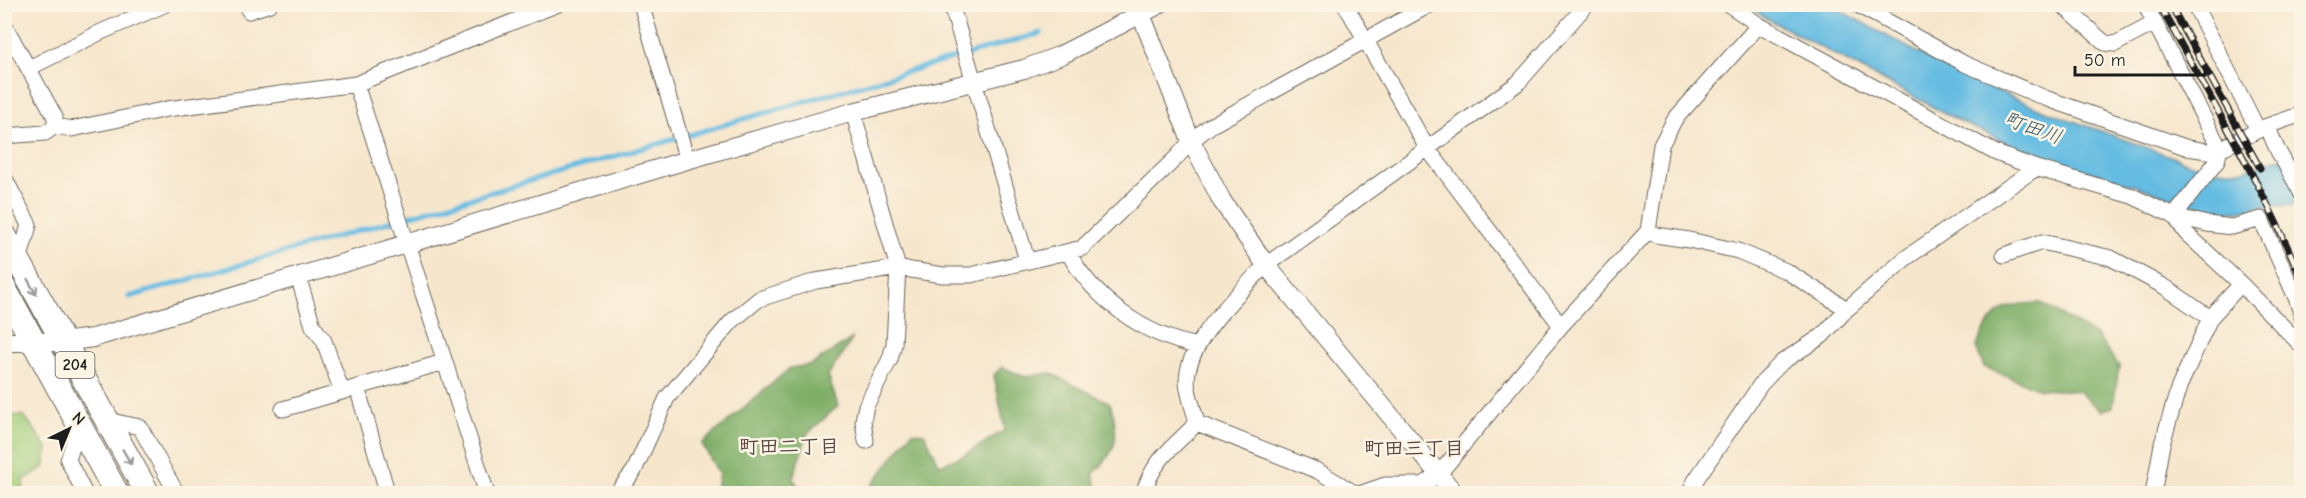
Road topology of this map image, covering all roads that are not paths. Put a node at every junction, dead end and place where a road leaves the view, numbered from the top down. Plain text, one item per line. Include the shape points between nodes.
1 (166, 4) edge
2 (247, 4) edge
3 (270, 4) edge
4 (641, 4) edge
5 (951, 4) edge
6 (1160, 4) edge
7 (1346, 4) edge
8 (1431, 4) edge
9 (1587, 4) edge
10 (1728, 4) edge
11 (1856, 4) edge
12 (2061, 4) edge
13 (2145, 4) edge
14 (2194, 4) edge
15 (548, 6) edge
16 (1139, 10) edge
17 (2155, 23) junction
18 (4, 24) edge
19 (1759, 25) junction
20 (1365, 41) junction
21 (29, 68) junction
22 (973, 81) junction
23 (356, 84) junction
24 (853, 112) junction
25 (2301, 114) edge
26 (55, 126) junction
27 (2263, 128) junction
28 (4, 136) edge
29 (1191, 141) junction
30 (1427, 148) junction
31 (2219, 155) junction
32 (687, 160) junction
33 (2036, 168) junction
34 (4, 177) edge
35 (2301, 194) edge
36 (2174, 216) junction
37 (1648, 231) junction
38 (4, 235) edge
39 (406, 243) junction
40 (1068, 252) junction
41 (2004, 255) dead end
42 (1027, 260) junction
43 (19, 261) junction
44 (1266, 265) junction
45 (898, 268) junction
46 (298, 276) junction
47 (2241, 284) junction
48 (4, 288) edge
49 (1847, 309) junction
50 (2301, 317) edge
51 (2210, 318) junction
52 (1561, 326) junction
53 (4, 342) edge
54 (63, 342) junction
55 (34, 344) junction
56 (1197, 346) junction
57 (2301, 346) edge
58 (444, 362) junction
59 (350, 390) junction
60 (283, 410) dead end
61 (106, 420) junction
62 (1197, 423) junction
63 (79, 425) junction
64 (866, 441) dead end
65 (1439, 474) junction
66 (386, 488) dead end
67 (615, 492) edge
68 (85, 494) edge
69 (117, 494) edge
70 (148, 494) edge
71 (177, 494) edge
72 (487, 494) edge
73 (1143, 494) edge
74 (1357, 494) edge
75 (1455, 494) edge
76 (1689, 494) edge
77 (2153, 494) edge

1 - 21 street
2 - 3 street via 249,11
4 - 32 street
5 - 22 street
6 - 16 street
7 - 20 street
8 - 20 street
9 - 30 street via 1518,83
10 - 19 street
11 - 31 street via 1965,63 2045,98
12 - 17 street via 2105,43 2115,44
13 - 17 street
14 - 27 street
15 - 23 street
16 - 22 street via 1061,55
16 - 29 street
17 - 31 street
18 - 21 street
19 - 33 street via 1996,153
19 - 37 street via 1675,119 1660,145
20 - 29 street via 1210,126
20 - 30 street
21 - 26 street via 55,117
22 - 24 street
22 - 42 street
23 - 26 street via 167,109 72,129
23 - 39 street
24 - 32 street
24 - 45 street
25 - 27 street
26 - 28 street via 45,133
27 - 31 street
27 - 35 street
29 - 40 street via 1082,248
29 - 44 street via 1222,201
30 - 44 street
30 - 52 street
31 - 36 street
32 - 39 street
33 - 36 street via 2132,196
33 - 49 street via 1906,258
34 - 43 street via 29,225
36 - 47 street via 2186,233
36 - 50 street via 2232,227 2261,219
37 - 49 street via 1738,251 1786,271
37 - 52 street
38 - 43 highway, 204
39 - 46 street
39 - 58 street
40 - 42 street
40 - 56 street via 1076,267 1111,304 1153,333
41 - 51 street via 2042,242 2111,258 2165,286
42 - 45 street via 971,275
43 -> 54 highway, 204
44 - 56 street
44 - 65 street
45 - 64 street via 894,344 866,406
45 - 67 street via 816,280 759,299 732,321 668,398 634,471
46 - 54 street via 93,338
46 - 59 street via 314,326
47 - 51 street
47 - 57 street
48 - 55 highway, 204
49 - 76 street via 1822,336 1782,362 1761,384
51 - 77 street via 2179,387 2162,444
52 - 65 street
53 - 55 street
54 - 55 street
54 - 61 highway, 204
55 - 63 highway, 204
56 - 62 street via 1187,383
58 - 59 street
58 - 72 street
59 - 60 street
59 - 66 street
61 -> 70 highway, 204
61 - 71 street via 140,427
62 - 73 street via 1157,462
62 - 74 street via 1318,471
63 - 68 street via 68,460
63 - 69 highway, 204
65 - 74 street via 1423,485 1385,485
65 - 75 street

